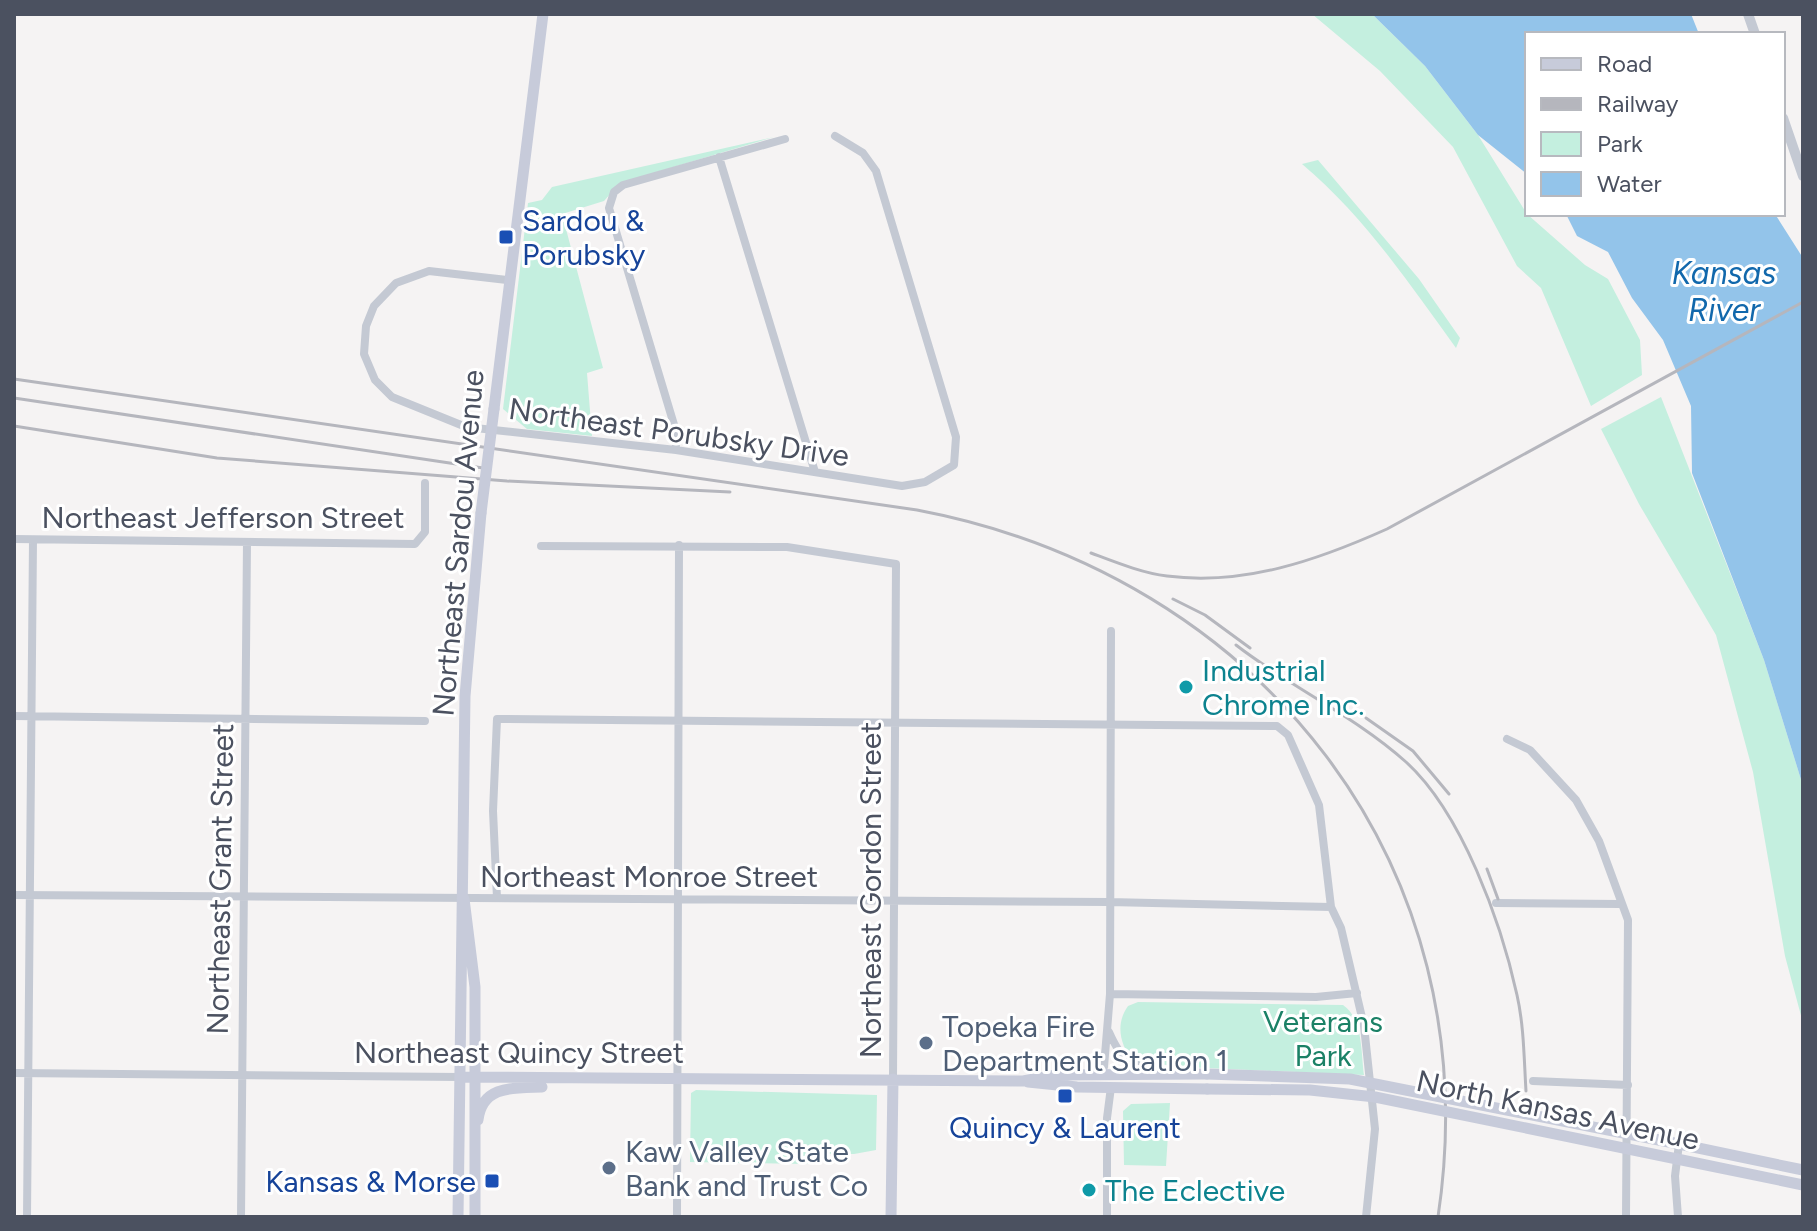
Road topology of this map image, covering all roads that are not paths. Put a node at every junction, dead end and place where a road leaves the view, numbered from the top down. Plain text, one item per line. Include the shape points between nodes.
1 (543, 14) edge
2 (1785, 124) edge
3 (835, 136) dead end
4 (785, 139) dead end
5 (719, 157) junction
6 (1803, 176) edge
7 (507, 280) junction
8 (676, 450) junction
9 (815, 472) junction
10 (425, 483) dead end
11 (14, 539) edge
12 (33, 540) junction
13 (247, 542) junction
14 (679, 545) junction
15 (541, 546) dead end
16 (1111, 631) dead end
17 (14, 716) edge
18 (32, 716) junction
19 (246, 720) junction
20 (425, 721) dead end
21 (679, 722) junction
22 (896, 723) junction
23 (1110, 724) junction
24 (1507, 739) dead end
25 (14, 895) edge
26 (30, 895) junction
27 (242, 897) junction
28 (497, 898) junction
29 (464, 899) junction
30 (678, 900) junction
31 (893, 902) junction
32 (1109, 902) junction
33 (1496, 903) dead end
34 (1620, 904) junction
35 (1331, 907) junction
36 (1357, 993) junction
37 (1110, 994) junction
38 (1109, 1032) junction
39 (14, 1073) edge
40 (29, 1073) junction
41 (241, 1074) junction
42 (1203, 1074) junction
43 (1098, 1075) junction
44 (460, 1077) junction
45 (573, 1077) junction
46 (677, 1077) junction
47 (473, 1079) junction
48 (893, 1079) junction
49 (1023, 1081) junction
50 (1533, 1081) dead end
51 (1628, 1085) junction
52 (1111, 1087) junction
53 (1207, 1089) joint
54 (1679, 1144) junction
55 (1677, 1159) junction
56 (475, 1166) junction
57 (1803, 1170) edge
58 (1803, 1185) edge
59 (27, 1217) edge
60 (241, 1217) edge
61 (458, 1217) edge
62 (475, 1217) edge
63 (677, 1217) edge
64 (891, 1217) edge
65 (1107, 1217) edge
66 (1366, 1217) edge
67 (1626, 1217) edge
68 (1678, 1217) edge

1 - 7 main road, Northeast Sardou Avenue
2 - 6 street
3 - 9 street, Northeast Porubsky Drive via 863,153 876,171 956,437 954,465 925,482 902,486
4 - 5 street
5 - 8 street via 623,185 614,192 609,208 675,428
5 - 9 street
7 - 8 street, Northeast Porubsky Drive via 429,271 396,283 374,306 366,326 364,354 375,380 392,397 466,427
7 - 29 main road, Northeast Sardou Avenue, bridge via 465,696
8 - 9 street, Northeast Porubsky Drive
10 - 13 street, Northeast Jefferson Street via 425,532 415,544
11 - 12 street, Northeast Jefferson Street
12 - 13 street, Northeast Jefferson Street
12 - 18 street
13 - 19 street, Northeast Grant Street
14 - 15 street
14 - 21 street
14 - 22 street, Northeast Gordon Street via 801,548 896,564
16 - 23 street
17 - 18 street
18 - 19 street
18 - 26 street
19 - 20 street
19 - 27 street, Northeast Grant Street
21 - 22 street
21 - 28 street via 497,719
21 - 30 street
22 - 23 street
22 - 31 street, Northeast Gordon Street
23 - 32 street
23 - 35 street via 1277,726 1288,735 1319,805
24 - 34 street via 1530,750 1576,800 1599,841
25 - 26 street, Northeast Monroe Street
26 - 27 street, Northeast Monroe Street
26 - 40 street
27 - 29 street, Northeast Monroe Street
27 - 41 street, Northeast Grant Street
28 - 29 street, Northeast Monroe Street
28 - 30 street, Northeast Monroe Street
29 - 44 main road, Northeast Sardou Avenue
29 - 47 main road via 475,987
30 - 31 street, Northeast Monroe Street
30 - 46 street
31 - 32 street, Northeast Monroe Street
31 - 48 street, Northeast Gordon Street
32 - 35 street, Northeast Monroe Street
32 - 37 street
33 - 34 street
34 - 51 street via 1628,920
35 - 36 street
36 - 37 street
36 - 66 street via 1375,1120
37 - 38 street
38 - 42 street via 1130,1065
38 - 43 street
39 - 40 street, Northeast Quincy Street
40 - 41 street, Northeast Quincy Street
40 - 59 street
41 - 44 street, Northeast Quincy Street
41 - 60 street, Northeast Grant Street
42 - 43 main road, Northeast Quincy Street
42 - 54 main road, North Kansas Avenue, bridge via 1350,1079
43 - 49 main road, Northeast Quincy Street
44 - 47 main road, Northeast Quincy Street
44 - 61 main road, Northeast Sardou Avenue
45 - 46 main road, Northeast Quincy Street
45 - 47 main road, Northeast Quincy Street
45 - 56 main road via 546,1087 508,1088 487,1097 480,1109
46 - 48 main road, Northeast Quincy Street
46 - 63 street
47 - 56 main road
48 - 49 main road, Northeast Quincy Street
48 - 64 main road, Northeast Gordon Street
49 - 52 main road, Northeast Quincy Street
50 - 51 street
51 - 67 street
52 - 53 main road, Northeast Quincy Street
52 - 65 street
53 - 55 main road, North Kansas Avenue, bridge via 1375,1097
54 - 55 street, bridge
54 - 57 main road, North Kansas Avenue
55 - 58 main road, North Kansas Avenue
55 - 68 street
56 - 62 main road

